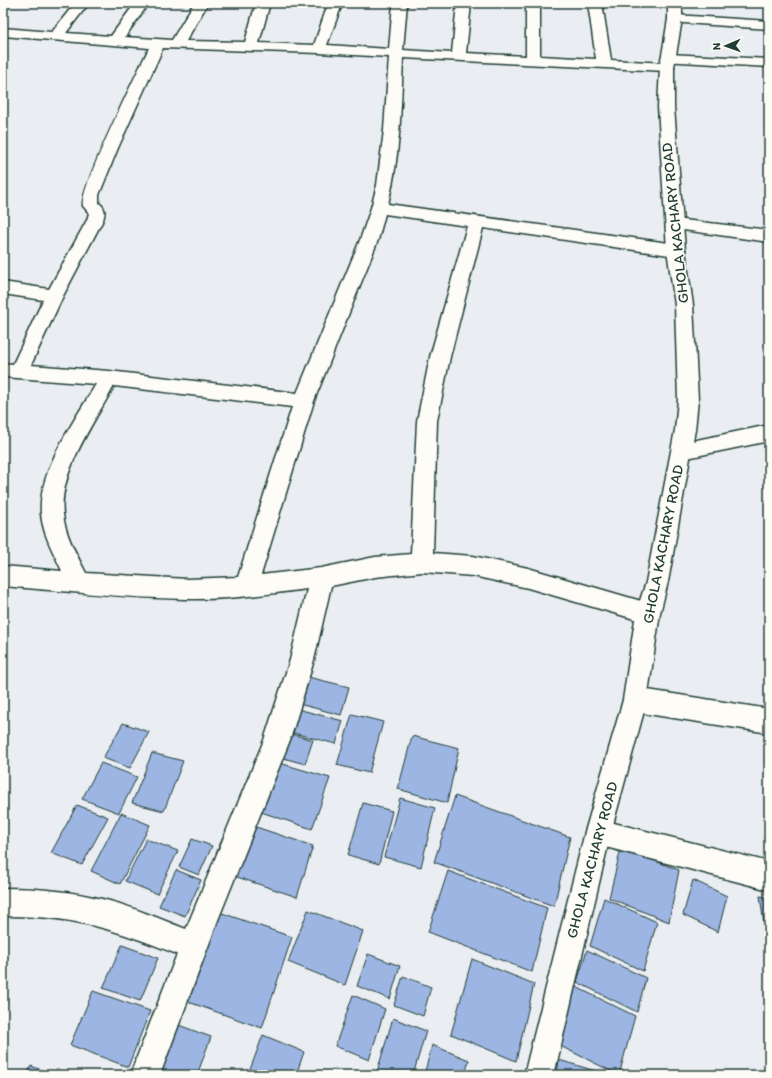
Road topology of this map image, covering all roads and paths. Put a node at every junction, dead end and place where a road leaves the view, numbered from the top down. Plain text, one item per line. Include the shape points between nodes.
1 (82, 3) edge
2 (142, 3) edge
3 (201, 3) edge
4 (263, 3) edge
5 (400, 3) edge
6 (464, 3) edge
7 (533, 3) edge
8 (595, 3) edge
9 (334, 7) dead end
10 (675, 11) edge
11 (769, 25) edge
12 (56, 36) junction
13 (6, 38) edge
14 (115, 41) junction
15 (158, 44) junction
16 (177, 44) junction
17 (251, 46) junction
18 (319, 49) junction
19 (396, 54) junction
20 (459, 57) junction
21 (534, 60) junction
22 (668, 63) junction
23 (604, 64) junction
24 (769, 64) edge
25 (379, 208) junction
26 (476, 222) junction
27 (675, 224) junction
28 (769, 236) edge
29 (676, 250) junction
30 (3, 288) edge
31 (54, 296) junction
32 (11, 370) edge
33 (109, 378) junction
34 (304, 401) junction
35 (769, 433) edge
36 (682, 451) junction
37 (422, 562) junction
38 (3, 576) edge
39 (321, 578) junction
40 (79, 582) junction
41 (246, 586) junction
42 (648, 613) junction
43 (635, 700) junction
44 (769, 721) edge
45 (598, 832) junction
46 (769, 876) edge
47 (3, 902) edge
48 (194, 946) junction
49 (145, 1075) edge
50 (539, 1075) edge

1 - 12 street
2 - 14 street
3 - 16 street
4 - 17 street
5 - 19 street
6 - 20 street
7 - 21 street
8 - 23 street
9 - 18 street
10 - 11 street
10 - 22 street, GHOLA KACHARY ROAD
12 - 13 street via 20,34
12 - 14 street
14 - 15 street
15 - 16 street
15 - 31 street via 110,148 92,195 90,202 96,209 95,220
16 - 17 street
17 - 18 street
18 - 19 street
19 - 20 street
19 - 25 street via 392,130 385,185
20 - 21 street
21 - 23 street
22 - 23 street
22 - 24 street
22 - 27 street, GHOLA KACHARY ROAD via 666,137
25 - 26 street
25 - 34 street via 369,240
26 - 29 street
26 - 37 street via 440,357 427,421
27 - 28 street
27 - 29 street, GHOLA KACHARY ROAD
29 - 36 street, GHOLA KACHARY ROAD via 684,304 688,400
30 - 31 street
31 - 32 street
32 - 33 street
33 - 34 street
33 - 40 street via 58,468 53,485 53,516 62,547
34 - 41 street
35 - 36 street
36 - 42 street, GHOLA KACHARY ROAD via 657,582
37 - 39 street via 375,567
37 - 42 street via 473,566 528,578
38 - 40 street
39 - 41 street
39 - 48 street via 302,660 280,734
40 - 41 street via 187,589
42 - 43 street, GHOLA KACHARY ROAD
43 - 44 street
43 - 45 street, GHOLA KACHARY ROAD
45 - 46 street
45 - 50 street, GHOLA KACHARY ROAD
47 - 48 street via 66,906 106,914
48 - 49 street

